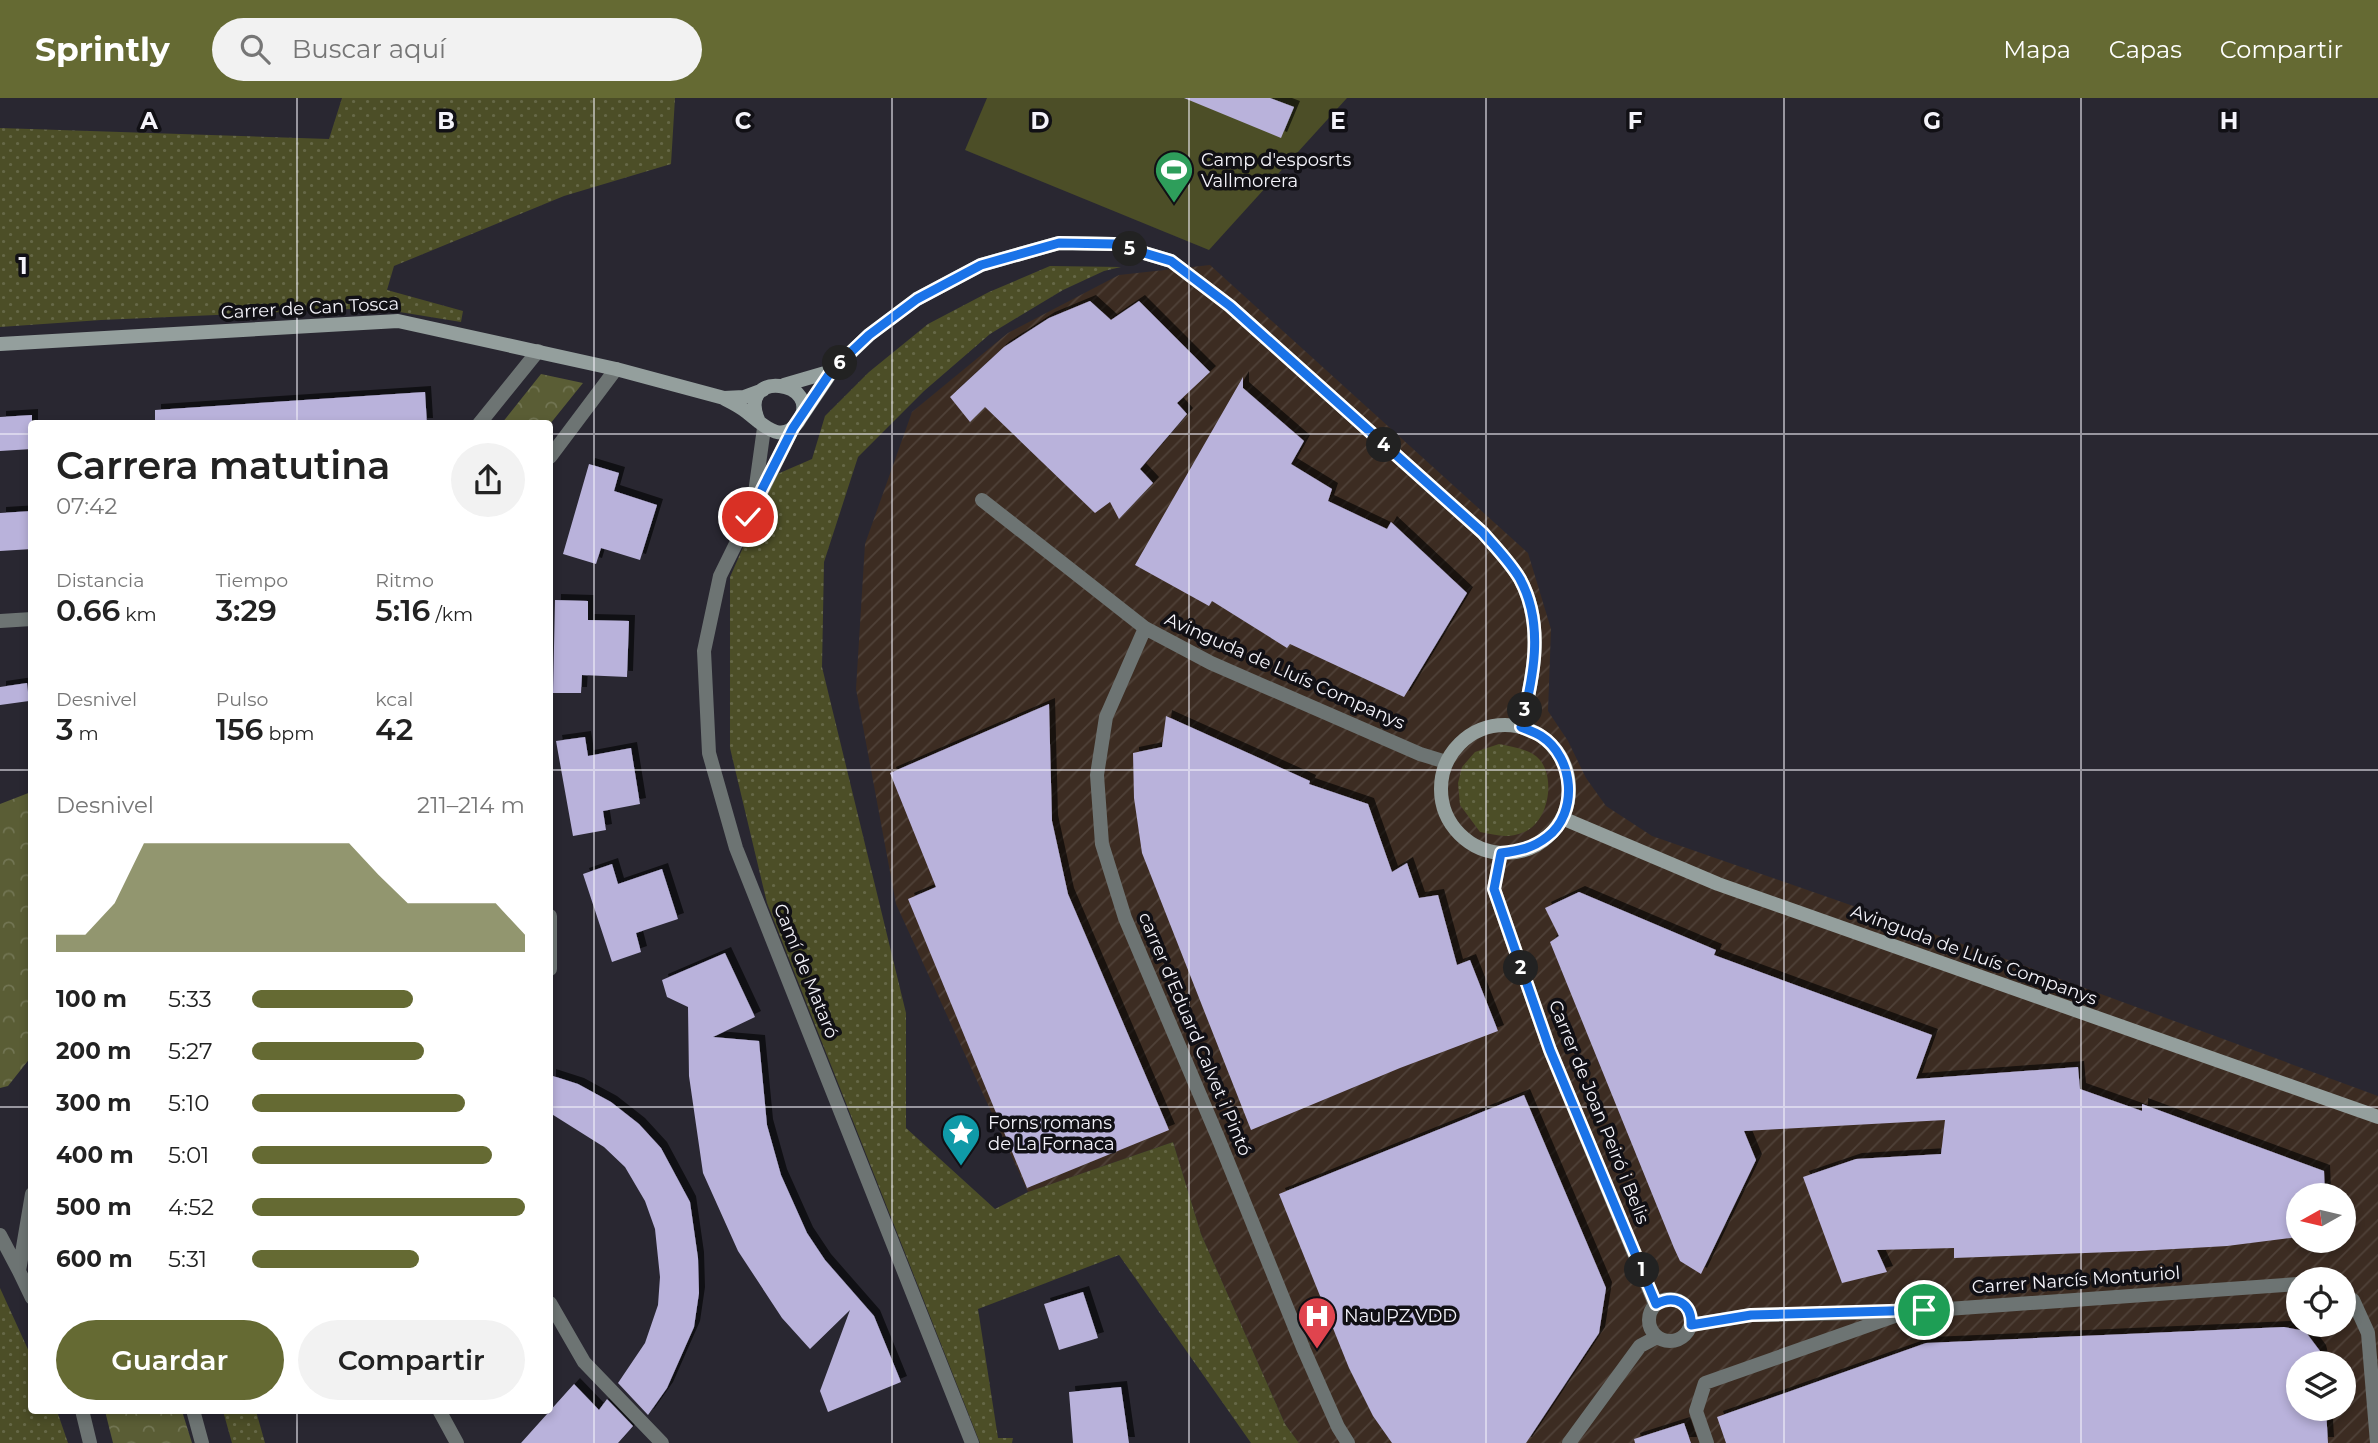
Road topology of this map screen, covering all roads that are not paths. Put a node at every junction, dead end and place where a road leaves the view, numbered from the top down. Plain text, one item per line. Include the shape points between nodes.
1 (0, 344) edge
2 (538, 351) junction
3 (616, 369) junction
4 (832, 370) junction
5 (784, 385) junction
6 (763, 390) junction
7 (724, 398) junction
8 (482, 420) edge
9 (762, 425) junction
10 (795, 425) junction
11 (553, 453) edge
12 (982, 500) dead end
13 (755, 501) junction
14 (28, 619) edge
15 (0, 621) edge
16 (1145, 628) junction
17 (1521, 727) junction
18 (1446, 762) junction
19 (1562, 818) junction
20 (1501, 853) junction
21 (2378, 1117) edge
22 (28, 1218) edge
23 (0, 1235) edge
24 (19, 1271) junction
25 (2286, 1285) edge
26 (28, 1290) edge
27 (1656, 1304) junction
28 (2356, 1307) edge
29 (553, 1308) edge
30 (1906, 1312) junction
31 (1691, 1325) junction
32 (1657, 1337) junction
33 (83, 1414) edge
34 (194, 1414) edge
35 (441, 1414) edge
36 (90, 1443) edge
37 (202, 1443) edge
38 (457, 1443) edge
39 (662, 1443) edge
40 (972, 1443) edge
41 (1348, 1443) edge
42 (1569, 1443) edge
43 (1707, 1443) edge
44 (2377, 1443) edge

1 - 2 street, Carrer de Can Tosca via 398,321
2 - 3 street, Carrer de Can Tosca
2 - 8 street
3 - 7 street, Carrer de Can Tosca
3 - 11 street
4 - 5 street
4 - 10 street
4 - 17 street via 917,299 981,265 1059,243 1114,244 1171,261 1230,306 1483,533 1505,558 1530,606 1535,637
5 - 6 street
5 - 10 street via 800,398 802,411
6 - 7 street
6 - 9 street via 755,405
7 - 9 street
9 - 10 street via 779,433
9 - 13 street, Camí de Mataró
10 - 13 street, Camí de Mataró
12 - 16 street, Avinguda de Lluís Companys
13 - 40 street, Camí de Mataró via 720,576 704,651 709,753 736,848
14 - 15 street
16 - 18 street, Avinguda de Lluís Companys via 1211,663
16 - 41 street, carrer d'Eduard Calvet i Pintó via 1106,717 1097,775 1102,844 1125,918 1304,1350
17 - 18 street via 1499,725 1477,731 1459,744
17 - 19 street via 1541,736 1564,764 1569,797
18 - 20 street via 1441,800 1449,821 1479,848
19 - 20 street via 1549,836 1523,851
19 - 21 street, Avinguda de Lluís Companys via 1730,888
20 - 27 street, Carrer de Joan Peiró i Belis via 1494,889 1550,1050
22 - 24 street
23 - 24 street
24 - 26 street
25 - 30 street, Carrer Narcís Monturiol
27 - 31 street via 1665,1299 1679,1301 1689,1311
27 - 32 street via 1648,1324
28 - 44 street via 2368,1333
29 - 39 street via 583,1363
30 - 31 street, Carrer Narcís Monturiol via 1751,1315
30 - 43 street via 1705,1383 1696,1411
31 - 32 street via 1678,1340
32 - 42 street via 1640,1346
33 - 36 street
34 - 37 street
35 - 38 street

